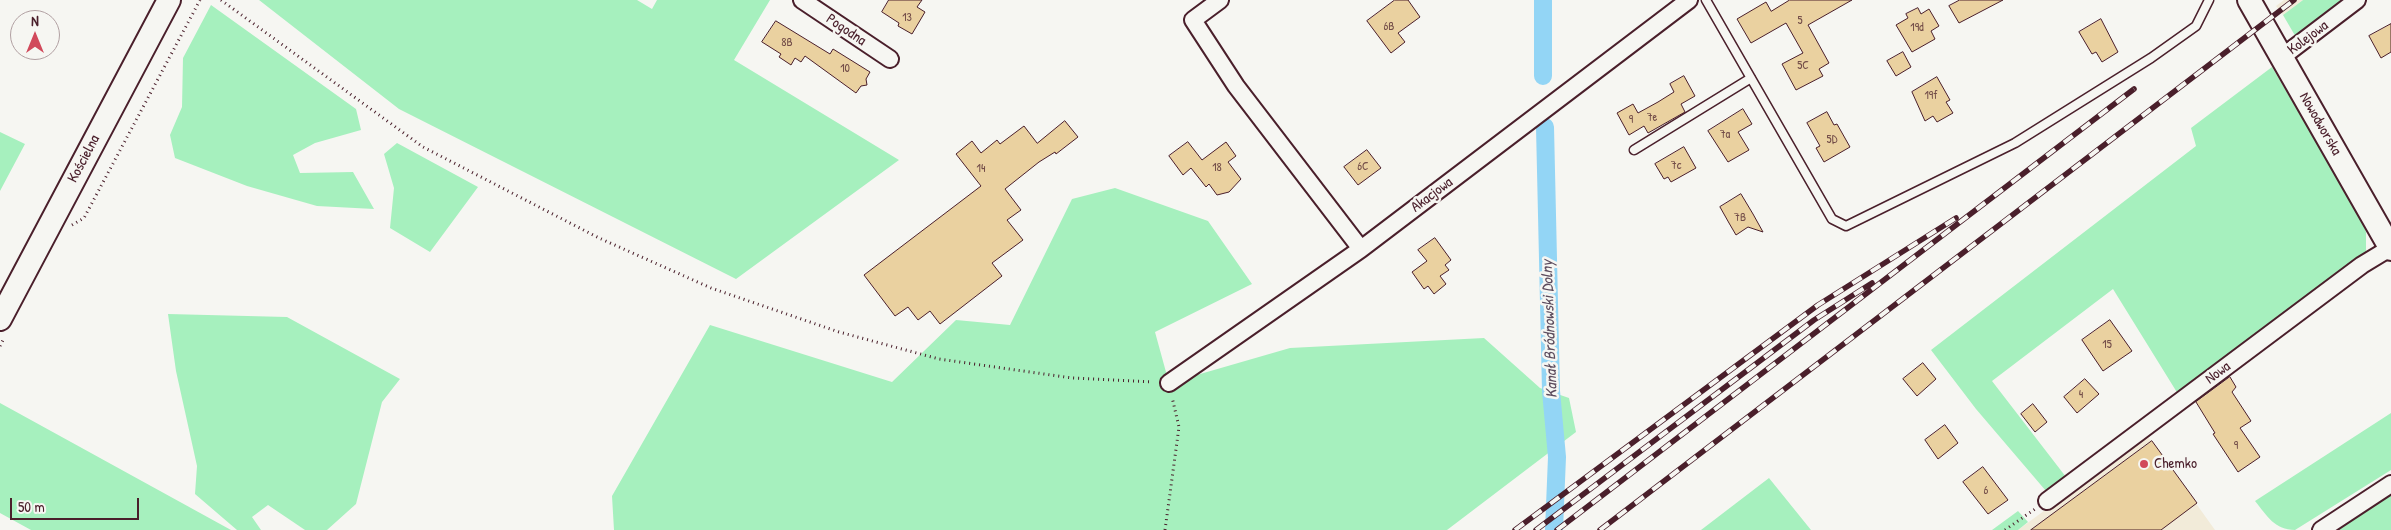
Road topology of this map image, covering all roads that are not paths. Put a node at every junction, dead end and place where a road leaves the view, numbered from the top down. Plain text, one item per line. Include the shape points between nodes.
1 (169, 0) edge
2 (802, 0) edge
3 (1220, 0) edge
4 (1689, 0) edge
5 (1706, 0) edge
6 (2209, 0) edge
7 (2249, 0) edge
8 (2357, 0) edge
9 (2282, 57) junction
10 (890, 59) dead end
11 (1751, 78) junction
12 (1634, 150) dead end
13 (1361, 249) junction
14 (2391, 249) edge
15 (2, 328) edge
16 (1169, 383) road end
17 (2391, 484) edge
18 (2047, 501) road end
19 (2321, 530) edge

1 - 15 street, Kościelna
2 - 10 street, Pogodna
3 - 13 street via 1194,20 1236,86
4 - 13 street, Akacjowa
5 - 11 lane
6 - 11 lane via 2196,26 2015,144 1846,226 1832,219
7 - 9 street, Nowodworska
8 - 9 street, Kolejowa
9 - 14 street, Nowodworska
11 - 12 lane
13 - 16 street, Akacjowa
14 - 18 street, Nowa via 2362,265
17 - 19 street

